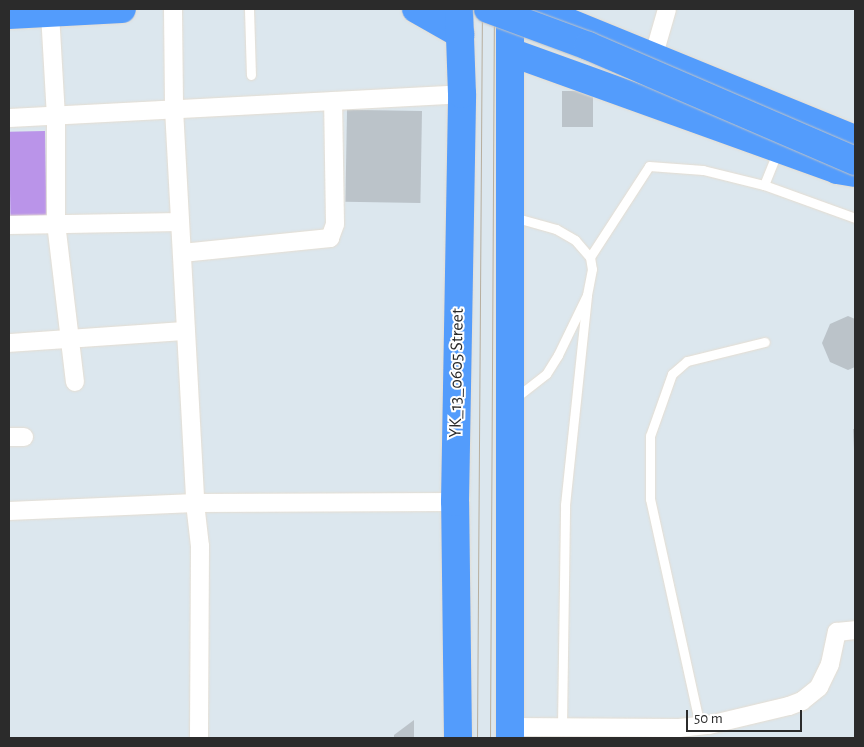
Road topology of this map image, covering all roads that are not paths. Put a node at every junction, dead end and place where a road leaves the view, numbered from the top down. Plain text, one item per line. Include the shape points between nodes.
1 (122, 9) edge
2 (173, 9) edge
3 (249, 9) edge
4 (416, 9) edge
5 (488, 9) edge
6 (510, 9) edge
7 (536, 9) edge
8 (574, 9) edge
9 (667, 9) edge
10 (50, 13) junction
11 (9, 15) edge
12 (459, 21) edge
13 (657, 44) junction
14 (510, 52) junction
15 (251, 75) dead end
16 (462, 94) junction
17 (334, 101) junction
18 (174, 109) junction
19 (9, 118) edge
20 (56, 118) junction
21 (855, 124) edge
22 (855, 139) edge
23 (779, 149) junction
24 (855, 161) edge
25 (855, 173) edge
26 (764, 185) junction
27 (509, 216) junction
28 (855, 218) edge
29 (180, 222) junction
30 (56, 223) junction
31 (9, 225) edge
32 (182, 253) junction
33 (590, 257) junction
34 (587, 295) junction
35 (186, 331) junction
36 (72, 340) junction
37 (765, 342) dead end
38 (9, 343) edge
39 (75, 382) dead end
40 (510, 402) junction
41 (455, 502) junction
42 (195, 503) junction
43 (9, 511) edge
44 (855, 630) edge
45 (700, 726) junction
46 (562, 727) junction
47 (510, 732) edge
48 (198, 738) edge
49 (458, 738) edge

1 - 10 main road
2 - 18 street
3 - 15 lane
4 - 12 main road
5 - 24 main road, bridge via 588,46
6 - 14 main road
7 - 22 main road
8 - 13 main road
9 - 13 street
10 - 11 main road
10 - 20 street
12 - 16 main road, YK_13_0605 Street
13 - 21 main road
14 - 23 main road
14 - 27 main road
16 - 17 street
16 - 41 main road, YK_13_0605 Street
17 - 18 street
17 - 32 street via 335,224 330,238
18 - 20 street
18 - 29 street
19 - 20 street
20 - 30 street
23 - 25 main road via 837,170
23 - 26 lane
26 - 28 lane
26 - 33 lane via 703,170 649,166
27 - 33 lane via 556,229 575,240
27 - 40 main road
29 - 30 street
29 - 32 street
30 - 31 street
30 - 36 street
32 - 35 street
33 - 34 lane via 592,280
34 - 40 lane via 546,374
34 - 46 lane via 564,505
35 - 36 street
35 - 42 street
36 - 38 street
36 - 39 street
37 - 45 lane via 687,361 672,374 650,436 650,499
40 - 47 main road
41 - 42 street
41 - 49 main road, YK_13_0605 Street
42 - 43 street
42 - 48 street via 200,546
44 - 45 street via 837,632 825,677 802,701
45 - 46 street
46 - 47 street

